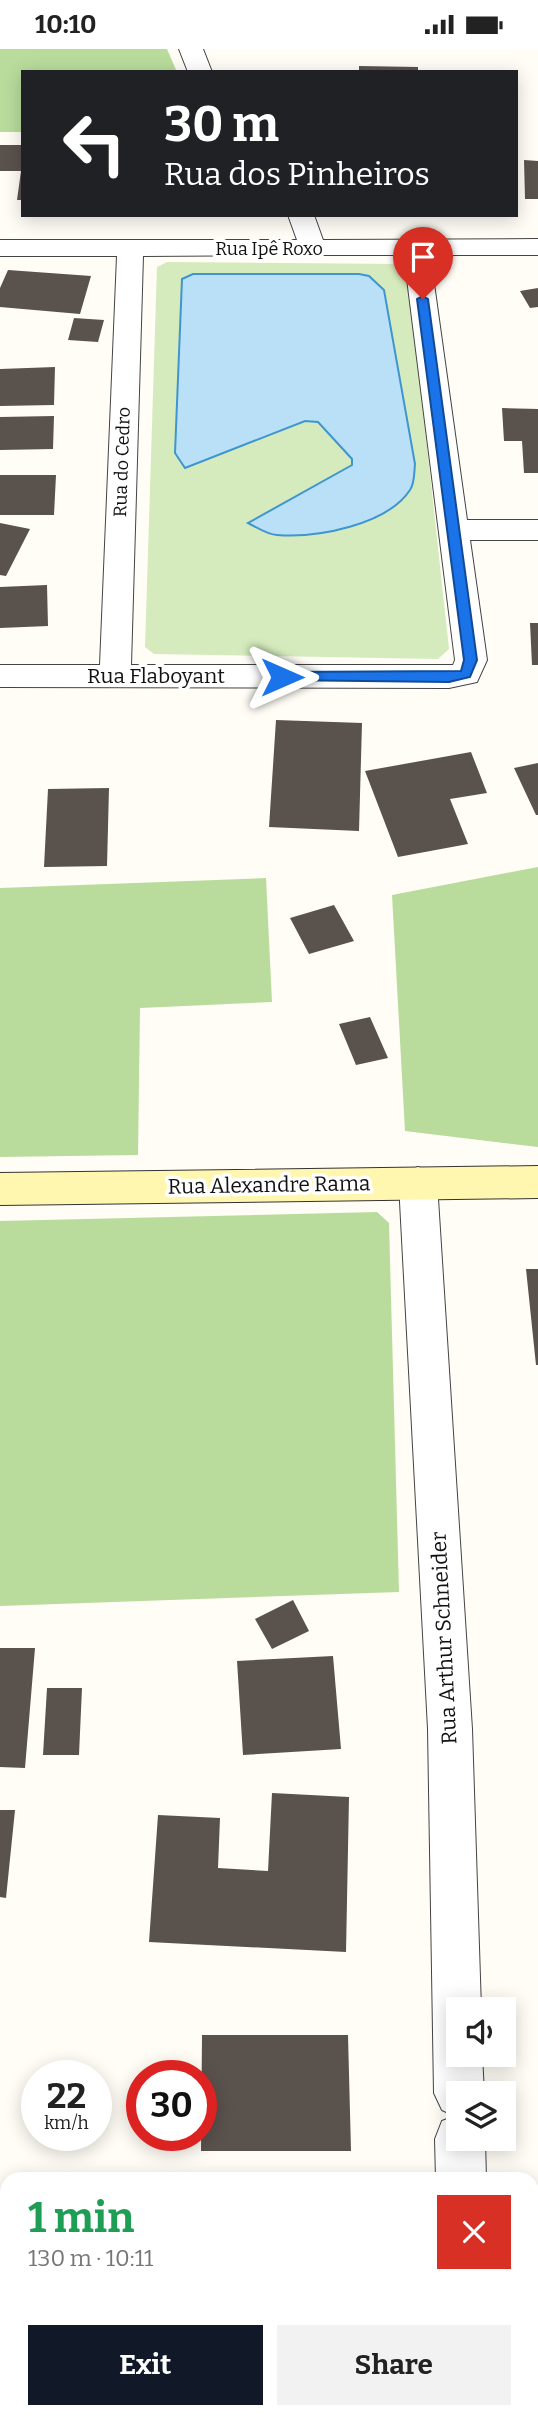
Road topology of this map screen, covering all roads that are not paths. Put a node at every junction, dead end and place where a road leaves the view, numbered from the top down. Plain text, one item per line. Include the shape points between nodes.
1 (191, 49) edge
2 (199, 70) edge
3 (302, 217) edge
4 (538, 247) edge
5 (0, 248) edge
6 (416, 248) junction
7 (130, 249) junction
8 (314, 249) junction
9 (453, 530) junction
10 (538, 530) edge
11 (0, 676) edge
12 (115, 676) junction
13 (538, 1182) edge
14 (418, 1183) junction
15 (0, 1189) edge
16 (458, 2081) edge
17 (460, 2151) edge
18 (461, 2172) edge

1 - 2 street
3 - 8 street
4 - 6 street, Rua Ipê Roxo
5 - 7 street, Rua Ipê Roxo
6 - 8 street, Rua Ipê Roxo
6 - 9 street
7 - 8 street, Rua Ipê Roxo
7 - 12 street, Rua do Cedro
9 - 10 street
9 - 12 street, Rua Flaboyant via 471,660 466,674
11 - 12 street, Rua Flaboyant
13 - 14 street, Rua Alexandre Rama
14 - 15 street, Rua Alexandre Rama
14 - 16 street, Rua Arthur Schneider via 450,1729
17 - 18 street

